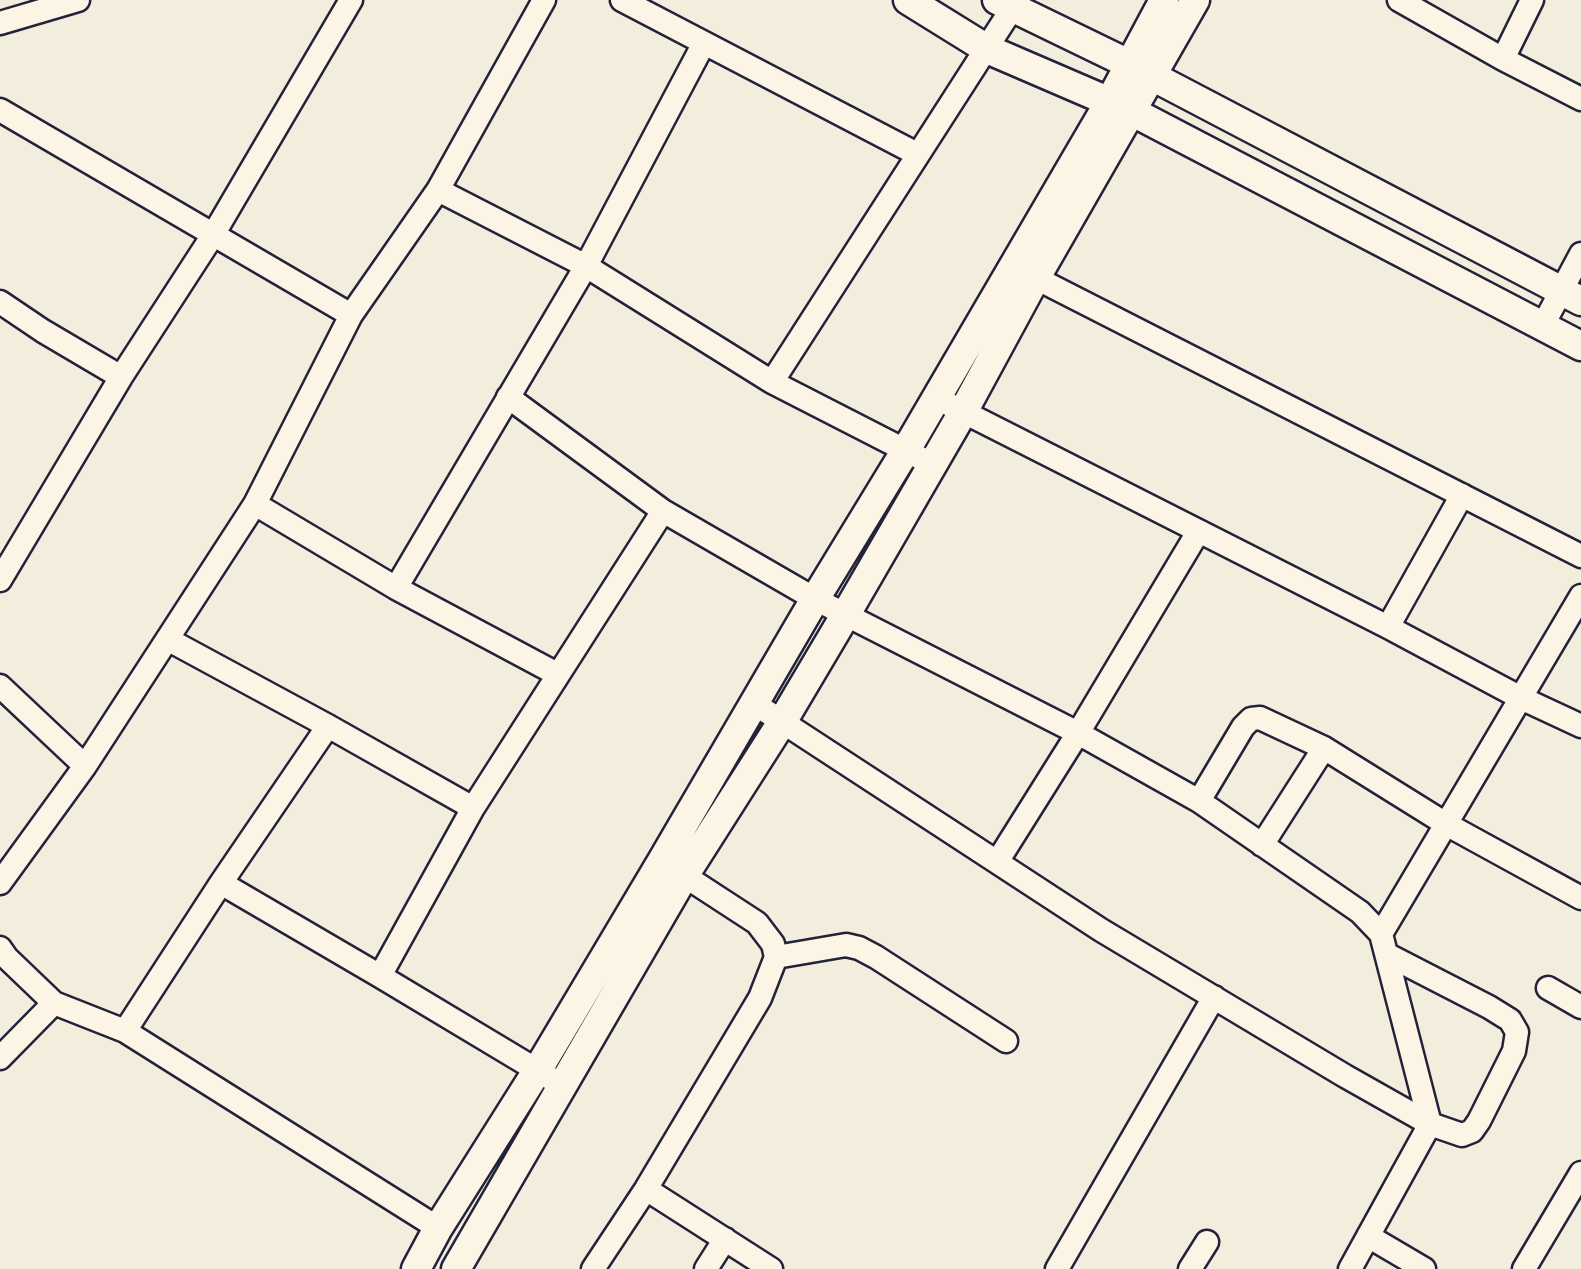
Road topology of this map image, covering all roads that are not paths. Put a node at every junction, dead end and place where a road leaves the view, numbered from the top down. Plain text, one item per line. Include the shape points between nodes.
1 (78, 0) edge
2 (351, 0) edge
3 (622, 0) edge
4 (908, 0) edge
5 (1164, 0) edge
6 (1196, 0) edge
7 (1399, 0) edge
8 (1532, 0) edge
9 (542, 1) edge
10 (1005, 4) edge
11 (0, 23) edge
12 (704, 43) junction
13 (987, 48) junction
14 (1503, 59) junction
15 (1141, 70) junction
16 (1581, 99) edge
17 (1121, 106) junction
18 (0, 110) edge
19 (917, 154) junction
20 (438, 190) junction
21 (213, 235) junction
22 (1581, 254) edge
23 (586, 266) junction
24 (1024, 273) junction
25 (1571, 295) edge
26 (0, 302) edge
27 (351, 315) junction
28 (1542, 325) junction
29 (1581, 346) edge
30 (121, 377) junction
31 (772, 382) junction
32 (508, 397) junction
33 (936, 397) junction
34 (963, 412) junction
35 (906, 450) junction
36 (932, 464) junction
37 (1462, 495) junction
38 (255, 504) junction
39 (663, 510) junction
40 (1198, 532) junction
41 (1581, 556) edge
42 (0, 580) edge
43 (396, 588) junction
44 (1581, 596) edge
45 (815, 599) junction
46 (846, 614) junction
47 (1388, 627) junction
48 (169, 640) junction
49 (557, 674) junction
50 (0, 686) edge
51 (1521, 698) junction
52 (755, 704) junction
53 (782, 722) junction
54 (328, 726) junction
55 (1581, 726) edge
56 (1078, 733) junction
57 (1324, 748) junction
58 (85, 766) junction
59 (1199, 801) junction
60 (473, 808) junction
61 (1446, 824) junction
62 (1262, 845) junction
63 (998, 862) junction
64 (673, 868) junction
65 (0, 883) edge
66 (221, 883) junction
67 (1581, 898) edge
68 (1384, 944) junction
69 (0, 948) edge
70 (776, 957) junction
71 (380, 976) junction
72 (1548, 988) dead end
73 (1214, 997) junction
74 (54, 1003) junction
75 (1581, 1006) edge
76 (125, 1031) junction
77 (1006, 1041) dead end
78 (0, 1058) edge
79 (537, 1071) junction
80 (563, 1086) junction
81 (1430, 1124) junction
82 (1581, 1173) edge
83 (646, 1189) junction
84 (438, 1228) junction
85 (1368, 1236) junction
86 (725, 1239) junction
87 (1207, 1242) dead end
88 (416, 1269) edge
89 (456, 1269) edge
90 (593, 1269) edge
91 (706, 1269) edge
92 (771, 1269) edge
93 (1057, 1269) edge
94 (1190, 1269) edge
95 (1350, 1269) edge
96 (1424, 1269) edge
97 (1524, 1269) edge

1 - 11 street
2 - 21 street
3 - 12 street
4 - 13 street
5 - 15 street
6 - 15 street
7 - 14 street
8 - 14 street
9 - 20 street
10 - 13 street
10 - 15 street
12 - 19 street
12 - 23 street
13 - 17 street
13 - 19 street
14 - 16 street
15 - 17 street
15 - 25 street
17 - 24 street
17 - 28 street
18 - 21 street
19 - 31 street
20 - 23 street
20 - 27 street
21 - 27 street
21 - 30 street
22 - 25 street
23 - 31 street
23 - 32 street
24 - 33 street
24 - 34 street
24 - 37 street
25 - 28 street
26 - 30 street
27 - 38 street
28 - 29 street
30 - 42 street
31 - 35 street
32 - 39 street
32 - 43 street
33 - 34 street
33 - 35 street
34 - 36 street
34 - 40 street
35 - 36 street
35 - 45 street
36 - 46 street
37 - 41 street
37 - 47 street
38 - 43 street
38 - 48 street
39 - 45 street
39 - 49 street
40 - 47 street
40 - 56 street
43 - 49 street
44 - 51 street
45 - 46 street
45 - 52 street
46 - 53 street
46 - 56 street
47 - 51 street
48 - 54 street
48 - 58 street
49 - 60 street
50 - 58 street
51 - 55 street
51 - 61 street
52 - 53 street
52 - 64 street
53 - 63 street
53 - 64 street
54 - 60 street
54 - 66 street
56 - 59 street
56 - 63 street
57 - 59 street via 1260,718 1251,719
57 - 61 street
57 - 62 street
58 - 65 street
59 - 62 street
60 - 71 street
61 - 67 street
61 - 68 street
62 - 68 street via 1359,912
63 - 73 street via 1101,930
64 - 70 street via 757,923 773,944
64 - 79 street
64 - 80 street
66 - 71 street
66 - 76 street
68 - 81 street
68 - 81 street via 1510,1020 1517,1032 1514,1051 1472,1131 1462,1135
69 - 74 street
70 - 77 street via 846,945 859,948
70 - 83 street via 760,998
71 - 79 street
72 - 75 street
73 - 81 street
73 - 93 street
74 - 76 street
74 - 78 street
76 - 84 street
79 - 80 street
79 - 84 street
80 - 89 street
81 - 85 street
82 - 97 street
83 - 86 street
83 - 90 street
84 - 88 street
85 - 95 street
85 - 96 street
86 - 91 street
86 - 92 street
87 - 94 street

